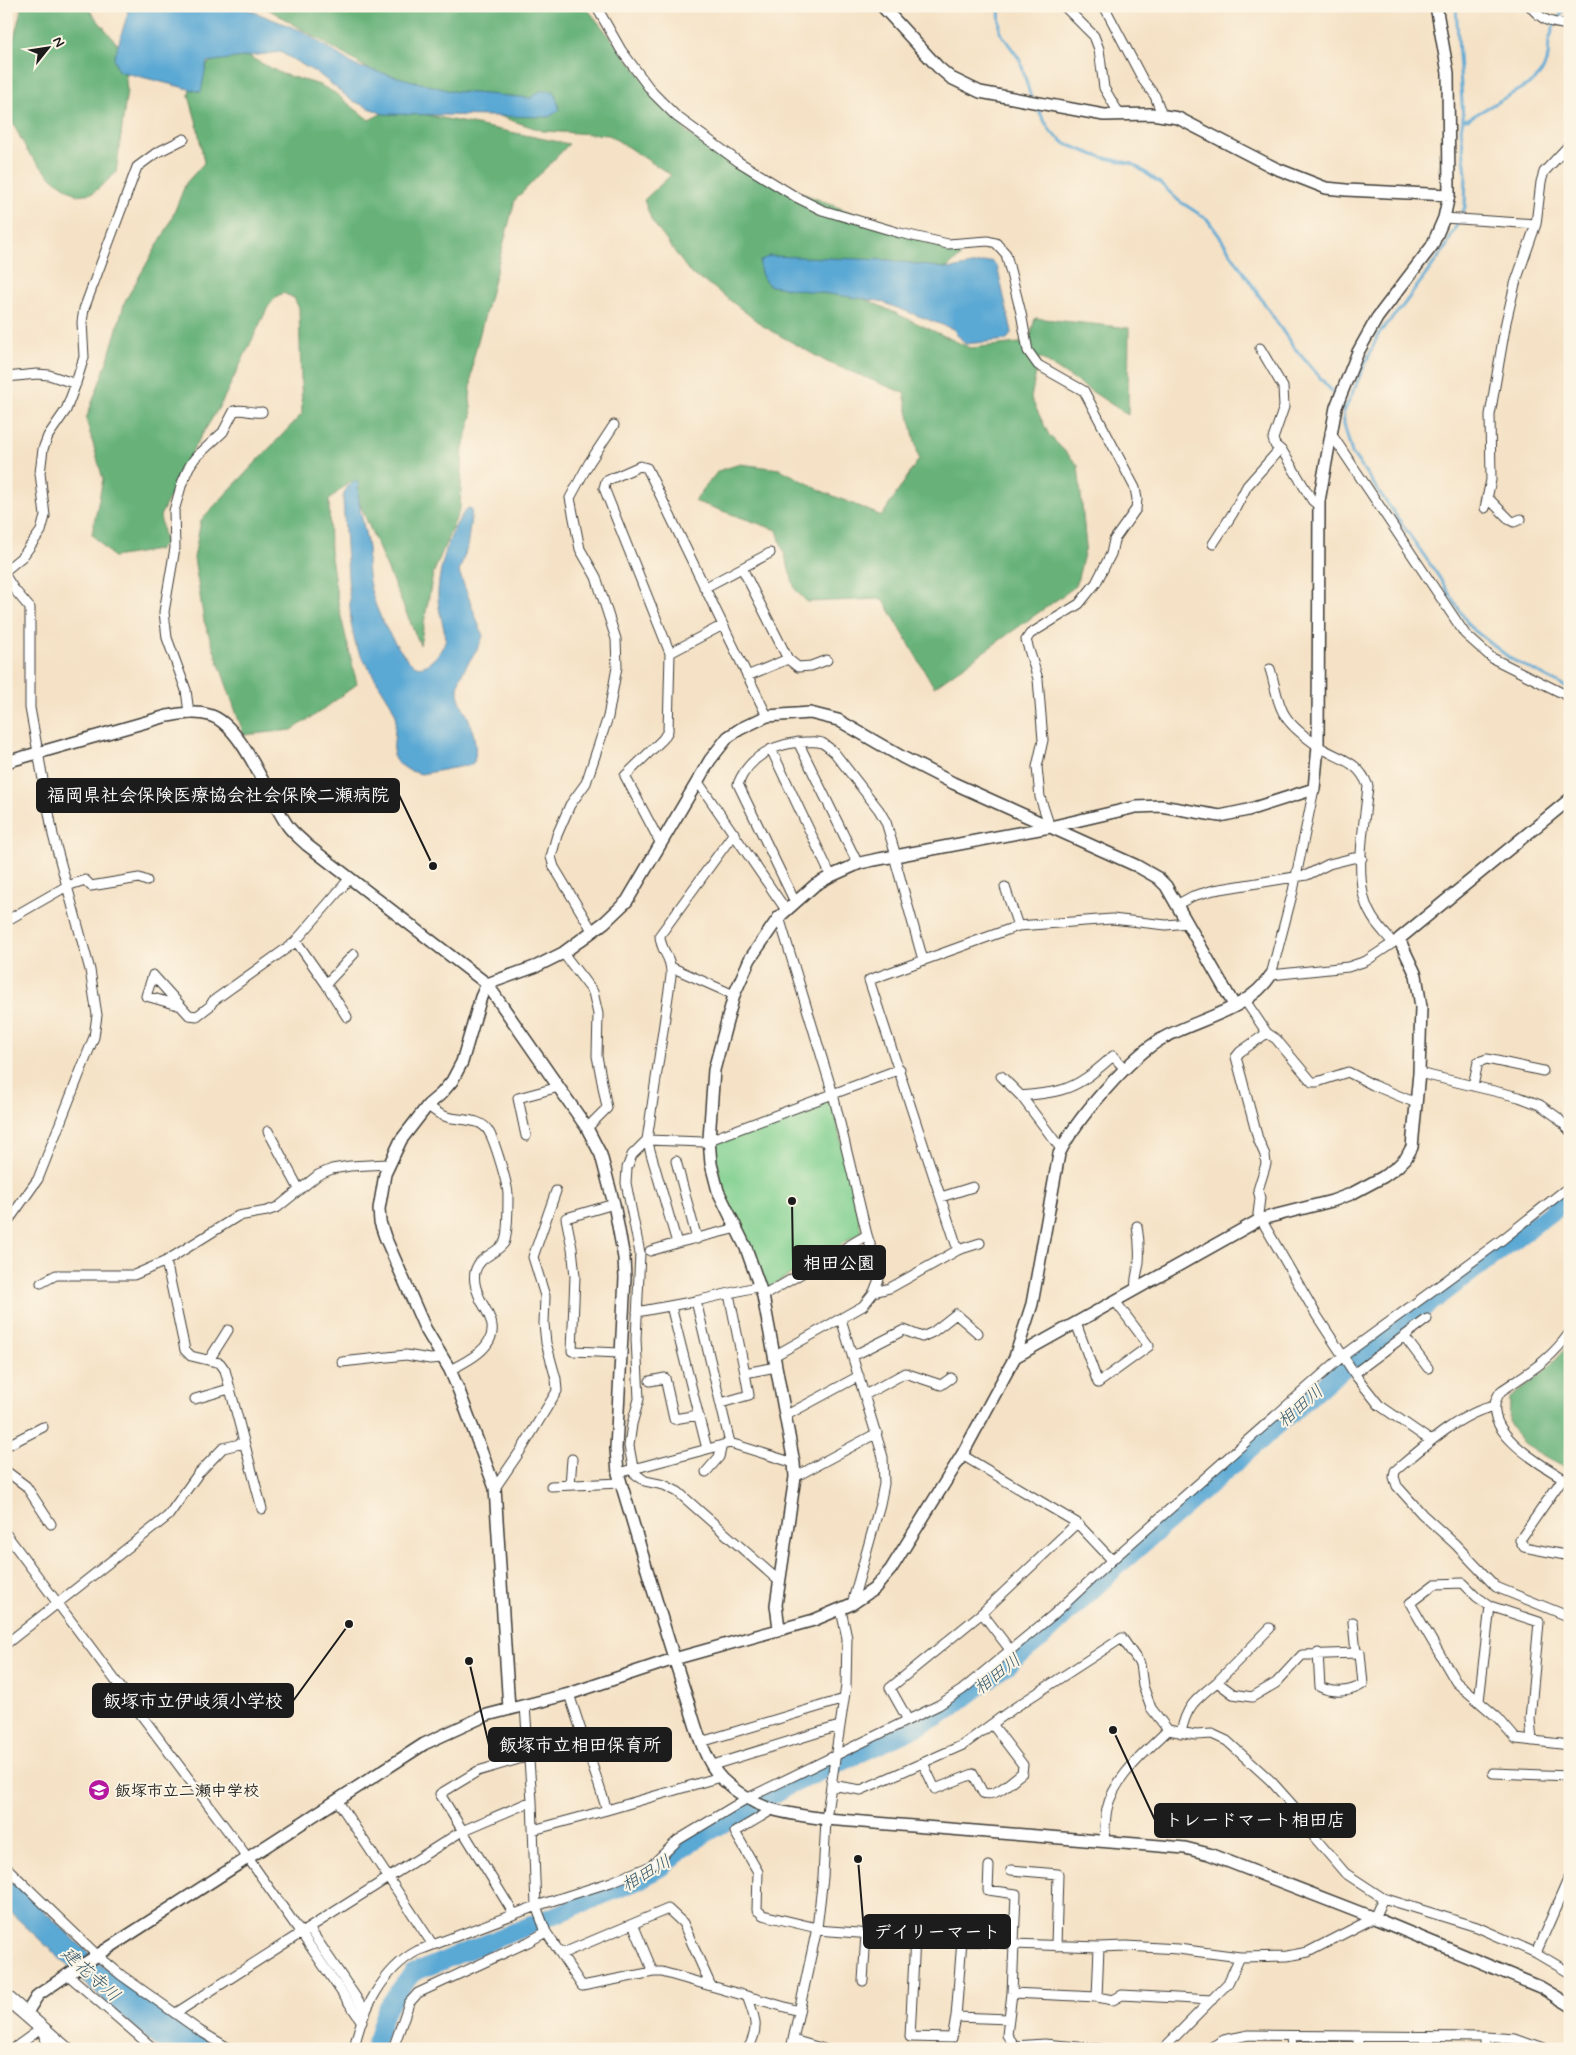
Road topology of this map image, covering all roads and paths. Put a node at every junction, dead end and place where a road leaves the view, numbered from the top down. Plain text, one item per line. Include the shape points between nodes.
1 (596, 6) edge
2 (882, 6) edge
3 (1064, 6) edge
4 (1104, 6) edge
5 (1436, 6) edge
6 (1530, 6) edge
7 (1570, 25) edge
8 (1120, 115) junction
9 (1162, 115) junction
10 (184, 139) dead end
11 (1570, 144) edge
12 (1449, 195) junction
13 (1448, 218) junction
14 (1536, 224) junction
15 (1260, 348) dead end
16 (6, 377) edge
17 (76, 384) junction
18 (262, 412) dead end
19 (614, 425) dead end
20 (1330, 432) junction
21 (1279, 450) junction
22 (1487, 497) junction
23 (1319, 506) junction
24 (1485, 508) dead end
25 (1521, 519) dead end
26 (1213, 544) dead end
27 (770, 553) dead end
28 (742, 568) junction
29 (6, 570) edge
30 (6, 577) edge
31 (704, 588) junction
32 (723, 626) junction
33 (670, 653) junction
34 (788, 659) junction
35 (827, 660) dead end
36 (1270, 669) dead end
37 (747, 676) junction
38 (1570, 697) edge
39 (189, 713) junction
40 (767, 716) junction
41 (798, 742) junction
42 (1318, 746) junction
43 (771, 749) junction
44 (40, 754) junction
45 (6, 762) edge
46 (698, 782) junction
47 (1314, 788) junction
48 (1570, 799) edge
49 (1050, 827) junction
50 (734, 833) junction
51 (661, 844) junction
52 (895, 856) junction
53 (1362, 858) junction
54 (858, 864) junction
55 (830, 876) junction
56 (1296, 876) junction
57 (350, 878) junction
58 (147, 881) dead end
59 (67, 886) junction
60 (1006, 887) dead end
61 (1178, 904) junction
62 (787, 910) junction
63 (6, 921) edge
64 (1188, 922) junction
65 (1018, 926) junction
66 (592, 932) junction
67 (296, 940) junction
68 (1396, 941) junction
69 (563, 953) junction
70 (354, 954) dead end
71 (923, 960) junction
72 (671, 967) junction
73 (1271, 975) junction
74 (326, 984) junction
75 (487, 984) junction
76 (734, 995) junction
77 (1244, 999) junction
78 (181, 1006) dead end
79 (1234, 1006) junction
80 (348, 1016) dead end
81 (1267, 1033) junction
82 (900, 1069) junction
83 (1125, 1069) junction
84 (1543, 1071) dead end
85 (1419, 1073) junction
86 (1001, 1076) dead end
87 (1473, 1086) junction
88 (559, 1087) junction
89 (833, 1094) junction
90 (1022, 1096) junction
91 (1416, 1103) junction
92 (428, 1105) junction
93 (587, 1128) junction
94 (268, 1131) dead end
95 (1570, 1131) edge
96 (526, 1136) dead end
97 (709, 1139) junction
98 (647, 1140) junction
99 (1061, 1149) junction
100 (676, 1161) dead end
101 (388, 1164) junction
102 (1570, 1186) edge
103 (973, 1187) dead end
104 (299, 1189) junction
105 (556, 1191) dead end
106 (941, 1197) junction
107 (614, 1204) junction
108 (1261, 1219) junction
109 (6, 1224) edge
110 (1137, 1226) dead end
111 (737, 1228) junction
112 (867, 1235) junction
113 (697, 1239) junction
114 (677, 1243) junction
115 (980, 1243) dead end
116 (958, 1250) junction
117 (650, 1251) dead end
118 (166, 1261) junction
119 (41, 1283) dead end
120 (1136, 1289) junction
121 (761, 1290) junction
122 (874, 1292) junction
123 (729, 1294) junction
124 (696, 1301) junction
125 (1115, 1301) junction
126 (671, 1306) junction
127 (638, 1312) junction
128 (841, 1319) junction
129 (1427, 1319) dead end
130 (1076, 1323) junction
131 (228, 1330) dead end
132 (1570, 1332) edge
133 (978, 1333) dead end
134 (1404, 1336) junction
135 (621, 1353) junction
136 (853, 1356) junction
137 (1015, 1357) junction
138 (1344, 1357) junction
139 (442, 1358) junction
140 (209, 1360) junction
141 (775, 1361) junction
142 (342, 1362) dead end
143 (1428, 1368) dead end
144 (450, 1370) junction
145 (1353, 1371) junction
146 (745, 1373) junction
147 (859, 1376) junction
148 (951, 1378) dead end
149 (650, 1381) dead end
150 (230, 1389) junction
151 (865, 1395) junction
152 (195, 1399) dead end
153 (721, 1404) junction
154 (1495, 1406) junction
155 (698, 1415) junction
156 (785, 1416) junction
157 (43, 1427) dead end
158 (877, 1433) junction
159 (1431, 1441) junction
160 (244, 1443) junction
161 (726, 1444) junction
162 (6, 1446) edge
163 (707, 1449) junction
164 (962, 1455) junction
165 (572, 1459) dead end
166 (794, 1463) junction
167 (632, 1468) junction
168 (6, 1470) edge
169 (706, 1472) dead end
170 (795, 1477) junction
171 (620, 1478) junction
172 (1566, 1480) edge
173 (570, 1485) junction
174 (551, 1486) dead end
175 (496, 1488) junction
176 (262, 1509) dead end
177 (51, 1524) dead end
178 (1077, 1524) junction
179 (6, 1534) edge
180 (1570, 1556) edge
181 (1112, 1560) junction
182 (780, 1581) junction
183 (58, 1604) junction
184 (852, 1604) junction
185 (1490, 1606) junction
186 (841, 1610) junction
187 (982, 1613) junction
188 (1570, 1617) edge
189 (1353, 1622) dead end
190 (779, 1628) junction
191 (1270, 1628) dead end
192 (6, 1644) edge
193 (1011, 1651) junction
194 (1318, 1653) junction
195 (1356, 1653) junction
196 (674, 1659) junction
197 (1217, 1682) junction
198 (569, 1694) junction
199 (844, 1699) junction
200 (1478, 1701) junction
201 (525, 1706) junction
202 (509, 1709) junction
203 (908, 1720) junction
204 (992, 1724) junction
205 (839, 1726) junction
206 (1168, 1730) junction
207 (1181, 1733) junction
208 (1532, 1741) junction
209 (701, 1742) junction
210 (1570, 1745) edge
211 (529, 1756) junction
212 (835, 1756) junction
213 (923, 1763) junction
214 (713, 1765) junction
215 (1493, 1774) dead end
216 (1570, 1776) edge
217 (720, 1777) junction
218 (831, 1785) junction
219 (337, 1800) junction
220 (748, 1800) junction
221 (532, 1801) junction
222 (607, 1810) junction
223 (769, 1810) junction
224 (826, 1819) junction
225 (533, 1830) junction
226 (462, 1831) junction
227 (1104, 1840) junction
228 (248, 1858) junction
229 (989, 1866) dead end
230 (6, 1867) edge
231 (1011, 1870) dead end
232 (1570, 1875) edge
233 (389, 1878) junction
234 (1383, 1898) junction
235 (536, 1906) junction
236 (514, 1914) junction
237 (1374, 1918) junction
238 (633, 1924) junction
239 (816, 1929) junction
240 (304, 1931) junction
241 (546, 1932) junction
242 (866, 1934) junction
243 (916, 1937) junction
244 (962, 1940) junction
245 (1013, 1944) junction
246 (433, 1945) junction
247 (1056, 1946) junction
248 (1099, 1948) junction
249 (1536, 1953) junction
250 (561, 1954) junction
251 (96, 1956) junction
252 (1240, 1957) junction
253 (653, 1972) junction
254 (68, 1973) junction
255 (1570, 1973) edge
256 (863, 1981) dead end
257 (711, 1986) junction
258 (1012, 1993) junction
259 (747, 1996) junction
260 (6, 1997) edge
261 (1097, 1997) junction
262 (1212, 2000) junction
263 (1570, 2005) edge
264 (799, 2011) junction
265 (366, 2012) junction
266 (176, 2013) junction
267 (26, 2014) junction
268 (956, 2017) junction
269 (1009, 2019) junction
270 (362, 2022) junction
271 (42, 2028) junction
272 (1292, 2036) junction
273 (1358, 2037) junction
274 (1485, 2037) junction
275 (792, 2044) edge
276 (1224, 2045) edge
277 (13, 2049) edge
278 (46, 2049) edge
279 (66, 2049) edge
280 (154, 2049) edge
281 (230, 2049) edge
282 (354, 2049) edge
283 (394, 2049) edge
284 (748, 2049) edge
285 (824, 2049) edge
286 (1100, 2049) edge
287 (1163, 2049) edge
288 (1208, 2049) edge
289 (1292, 2049) edge
290 (1358, 2049) edge
291 (1485, 2049) edge
292 (1544, 2049) edge

1 - 49 street via 621,50 653,93 676,116 739,162 796,197 822,210 900,233 948,244 996,243 1006,254 1028,351 1038,365 1084,391 1135,488 1137,499 1136,509 1114,540 1096,583 1085,597 1026,640 1038,679 1043,740 1037,767 1040,797
2 - 8 street via 938,67 965,86 980,92 1104,115
3 - 8 street via 1094,36 1104,88
4 - 9 street via 1143,80 1159,103
5 - 12 street via 1448,73
6 - 7 street via 1538,17
8 - 9 street
9 - 12 street via 1192,125 1275,168 1326,188
10 - 17 street via 137,167 84,309 84,357
11 - 14 street via 1544,172
12 - 13 street
13 - 14 street
13 - 20 street via 1432,246 1377,318 1358,352 1338,400
14 - 22 street via 1515,284 1506,322 1490,415 1491,480
15 - 21 street via 1283,388 1284,407 1273,439
16 - 17 street via 37,374
17 - 29 street via 66,410 43,449 40,473 45,516 41,531 23,556
18 - 39 street via 234,411 222,432 189,467 174,511 175,548 164,612 166,638 186,690
19 - 66 street via 570,498 580,549 596,577 616,639 617,667 608,718 586,782 570,805 556,835 551,857
20 - 23 street
20 - 38 street via 1465,634 1492,658
21 - 23 street via 1284,452 1312,500
21 - 26 street via 1246,486
22 - 24 street
22 - 25 street via 1510,520
23 - 42 street
27 - 28 street
28 - 31 street
28 - 34 street
30 - 44 street via 30,608 30,708
31 - 32 street
31 - 33 street via 647,468 640,466 606,481 604,488
32 - 33 street
32 - 37 street
33 - 51 street via 668,731 664,740 625,776
34 - 35 street via 798,667
34 - 37 street
36 - 42 street via 1283,713
37 - 40 street
39 - 44 street via 168,716
39 - 57 street via 210,715 228,726 288,827
40 - 46 street via 728,737
40 - 49 street via 810,713 838,720 953,783
41 - 43 street
41 - 52 street via 820,742 834,752 879,810 886,822
41 - 54 street
42 - 47 street
42 - 53 street via 1350,762 1365,777 1368,786
43 - 55 street
43 - 62 street via 758,756 738,784
44 - 45 street
44 - 59 street via 53,835
46 - 50 street
46 - 51 street
47 - 49 street via 1220,816 1161,806 1136,807
47 - 56 street
48 - 68 street
49 - 52 street
49 - 61 street via 1158,878
50 - 62 street
50 - 72 street via 660,935 660,944
51 - 66 street via 627,901
52 - 54 street
52 - 71 street
53 - 56 street via 1329,864 1307,875
53 - 68 street via 1362,884 1370,913
54 - 55 street
55 - 62 street
56 - 61 street via 1214,890
56 - 73 street
57 - 67 street
57 - 75 street
58 - 59 street via 139,878 91,886 85,880
59 - 63 street
59 - 109 street via 90,970 97,1015 94,1037 38,1179
60 - 65 street
61 - 64 street
62 - 76 street via 750,959
62 - 89 street
64 - 65 street via 1166,925 1112,919
64 - 79 street
65 - 71 street
66 - 69 street
67 - 74 street
67 - 78 street via 196,1016 189,1015
68 - 73 street via 1348,967
68 - 85 street via 1416,975 1419,991
69 - 75 street
69 - 93 street via 593,992 598,1014 597,1056 608,1108
70 - 74 street
71 - 82 street via 869,980
72 - 76 street
72 - 98 street
73 - 77 street via 1258,990
74 - 80 street
75 - 88 street
75 - 92 street via 480,997 459,1068 447,1088
76 - 97 street via 714,1070
77 - 79 street
77 - 81 street
79 - 83 street via 1163,1038
81 - 91 street via 1276,1039 1312,1082 1348,1072
81 - 108 street via 1236,1057 1265,1155 1266,1164 1258,1190
82 - 89 street
82 - 106 street
83 - 90 street via 1113,1056 1072,1086 1060,1091
83 - 99 street
84 - 87 street via 1487,1059 1478,1062
85 - 87 street
85 - 91 street
86 - 90 street
87 - 95 street via 1540,1104
88 - 93 street
88 - 96 street via 518,1098
89 - 97 street
89 - 112 street
90 - 99 street
91 - 108 street via 1412,1147 1397,1167 1365,1187 1332,1201
92 - 101 street via 401,1140
92 - 144 street via 448,1117 478,1122 489,1131 508,1193 507,1236 480,1261 474,1279 492,1327 490,1336 473,1358
93 - 107 street via 602,1155
94 - 104 street
97 - 98 street via 704,1142
97 - 111 street via 718,1191
98 - 114 street
98 - 127 street via 632,1155 626,1183 640,1248
99 - 137 street via 1032,1304
100 - 113 street
101 - 104 street via 332,1169
101 - 139 street via 381,1190 380,1222 425,1328
102 - 138 street
103 - 106 street
104 - 118 street via 273,1209 238,1216
105 - 175 street via 533,1257 545,1296 546,1343 556,1391
106 - 116 street
107 - 135 street via 624,1264
107 - 135 street via 566,1218 575,1276 572,1351
108 - 120 street
108 - 138 street
110 - 120 street via 1139,1264 1134,1280
111 - 113 street
111 - 121 street
112 - 121 street
112 - 122 street via 879,1272
113 - 114 street
114 - 117 street
115 - 116 street
116 - 122 street via 890,1288
118 - 119 street via 143,1273 56,1275
118 - 140 street via 185,1350 191,1356
120 - 125 street
121 - 123 street
121 - 141 street
122 - 128 street via 863,1306
123 - 124 street
123 - 146 street
124 - 126 street
124 - 153 street
125 - 130 street
125 - 130 street via 1149,1346 1098,1383
126 - 127 street
126 - 155 street
127 - 167 street via 639,1399 629,1446
128 - 136 street
128 - 141 street
129 - 134 street
130 - 137 street
131 - 140 street
132 - 154 street via 1544,1362 1501,1391
133 - 136 street via 956,1314 933,1332 922,1336 904,1330
134 - 143 street
134 - 145 street
135 - 171 street via 616,1449
136 - 147 street
137 - 164 street
138 - 145 street
138 - 181 street
139 - 142 street via 406,1355
139 - 144 street
140 - 150 street via 220,1363
141 - 146 street
141 - 156 street
144 - 175 street
145 - 159 street via 1379,1405
146 - 153 street via 748,1395
147 - 151 street
147 - 156 street
148 - 151 street via 941,1385 904,1373
149 - 155 street via 665,1378 674,1418
150 - 152 street
150 - 160 street
151 - 158 street
153 - 161 street
154 - 159 street via 1472,1414
154 - 172 street via 1496,1418 1515,1446
155 - 163 street
156 - 166 street
157 - 162 street
158 - 170 street
158 - 184 street via 883,1457 884,1484
159 - 188 street via 1395,1471 1398,1486 1496,1587
160 - 176 street
160 - 183 street via 223,1448 198,1474 168,1516
161 - 163 street
161 - 166 street
161 - 169 street
163 - 167 street
164 - 178 street
164 - 184 street via 891,1569 874,1589
165 - 173 street
166 - 170 street
167 - 171 street
167 - 182 street via 638,1477 678,1492
168 - 177 street via 26,1486
170 - 182 street
171 - 173 street
171 - 196 street
172 - 180 street via 1520,1540 1524,1547
173 - 174 street
175 - 202 street
178 - 181 street
178 - 187 street
179 - 183 street
181 - 193 street
182 - 190 street via 776,1605
183 - 192 street
183 - 228 street
184 - 186 street
185 - 200 street
185 - 200 street via 1463,1583 1434,1584 1410,1603 1456,1682
185 - 208 street via 1539,1622 1530,1719
186 - 190 street
186 - 199 street via 847,1638
187 - 193 street
187 - 203 street via 890,1688
189 - 195 street
190 - 196 street
191 - 197 street
193 - 203 street via 962,1690
194 - 195 street
194 - 195 street via 1320,1687 1333,1692 1358,1688 1362,1684 1360,1653
194 - 197 street via 1302,1655 1276,1683 1252,1697 1233,1694
196 - 198 street
196 - 209 street
197 - 207 street via 1185,1714
198 - 201 street
198 - 222 street
199 - 205 street
199 - 209 street
200 - 208 street via 1516,1739
201 - 202 street
201 - 211 street
202 - 219 street via 424,1744
203 - 212 street
204 - 206 street via 1122,1638 1140,1664 1143,1686 1152,1708
204 - 213 street via 963,1745
204 - 213 street via 1023,1765 1022,1773 998,1791 983,1794 973,1774 935,1789
205 - 212 street
205 - 214 street
206 - 207 street
206 - 227 street via 1128,1771 1114,1792 1107,1808
207 - 234 street via 1212,1734 1226,1741 1271,1781 1345,1873
208 - 210 street
209 - 214 street
211 - 221 street
211 - 226 street via 478,1771 440,1794
212 - 218 street
212 - 220 street
213 - 218 street via 861,1790
214 - 217 street
215 - 216 street
217 - 220 street
217 - 222 street
218 - 224 street
219 - 228 street
219 - 233 street
220 - 223 street
220 - 235 street via 678,1840 651,1866
221 - 225 street
221 - 226 street
222 - 225 street
223 - 224 street
223 - 239 street via 735,1832 758,1872 757,1910 763,1915
224 - 227 street
224 - 239 street
225 - 235 street
226 - 233 street
226 - 236 street
227 - 237 street via 1185,1848 1209,1854
228 - 240 street
228 - 251 street
229 - 245 street via 988,1890 1016,1894
230 - 251 street
231 - 247 street via 1058,1874
232 - 249 street
233 - 240 street
233 - 246 street
234 - 237 street
234 - 249 street via 1477,1927
235 - 236 street
235 - 241 street
236 - 246 street
237 - 252 street via 1308,1952
237 - 263 street via 1540,1987
238 - 250 street
238 - 253 street
238 - 257 street via 668,1909 683,1924
239 - 242 street
239 - 264 street
240 - 265 street
240 - 266 street
240 - 270 street
241 - 250 street
241 - 283 street via 418,1993 410,2003
242 - 243 street
242 - 256 street
243 - 244 street
243 - 268 street via 910,2037 952,2038
244 - 245 street
244 - 268 street
245 - 247 street
245 - 258 street
246 - 265 street via 404,1958 393,1969
247 - 248 street
248 - 252 street via 1126,1946
248 - 261 street
249 - 255 street
250 - 253 street via 582,1986
251 - 254 street
251 - 266 street
252 - 262 street via 1228,1983
253 - 257 street
254 - 267 street via 38,1995
254 - 280 street
257 - 259 street
258 - 261 street
258 - 269 street
259 - 264 street
259 - 284 street via 756,2019 756,2029
260 - 267 highway
261 - 262 street via 1113,2000 1122,1995
262 - 287 street
264 - 275 street
265 - 270 street
266 - 281 street
267 - 271 highway
268 - 269 street
269 - 286 street via 1007,2035 1015,2046 1044,2044
270 - 282 street
271 - 277 street
271 - 278 street
271 - 279 highway
272 - 273 street
272 - 276 street via 1249,2035
272 - 289 street
273 - 274 street
273 - 290 street
274 - 291 street
274 - 292 street via 1515,2039
275 - 285 street
276 - 288 street

